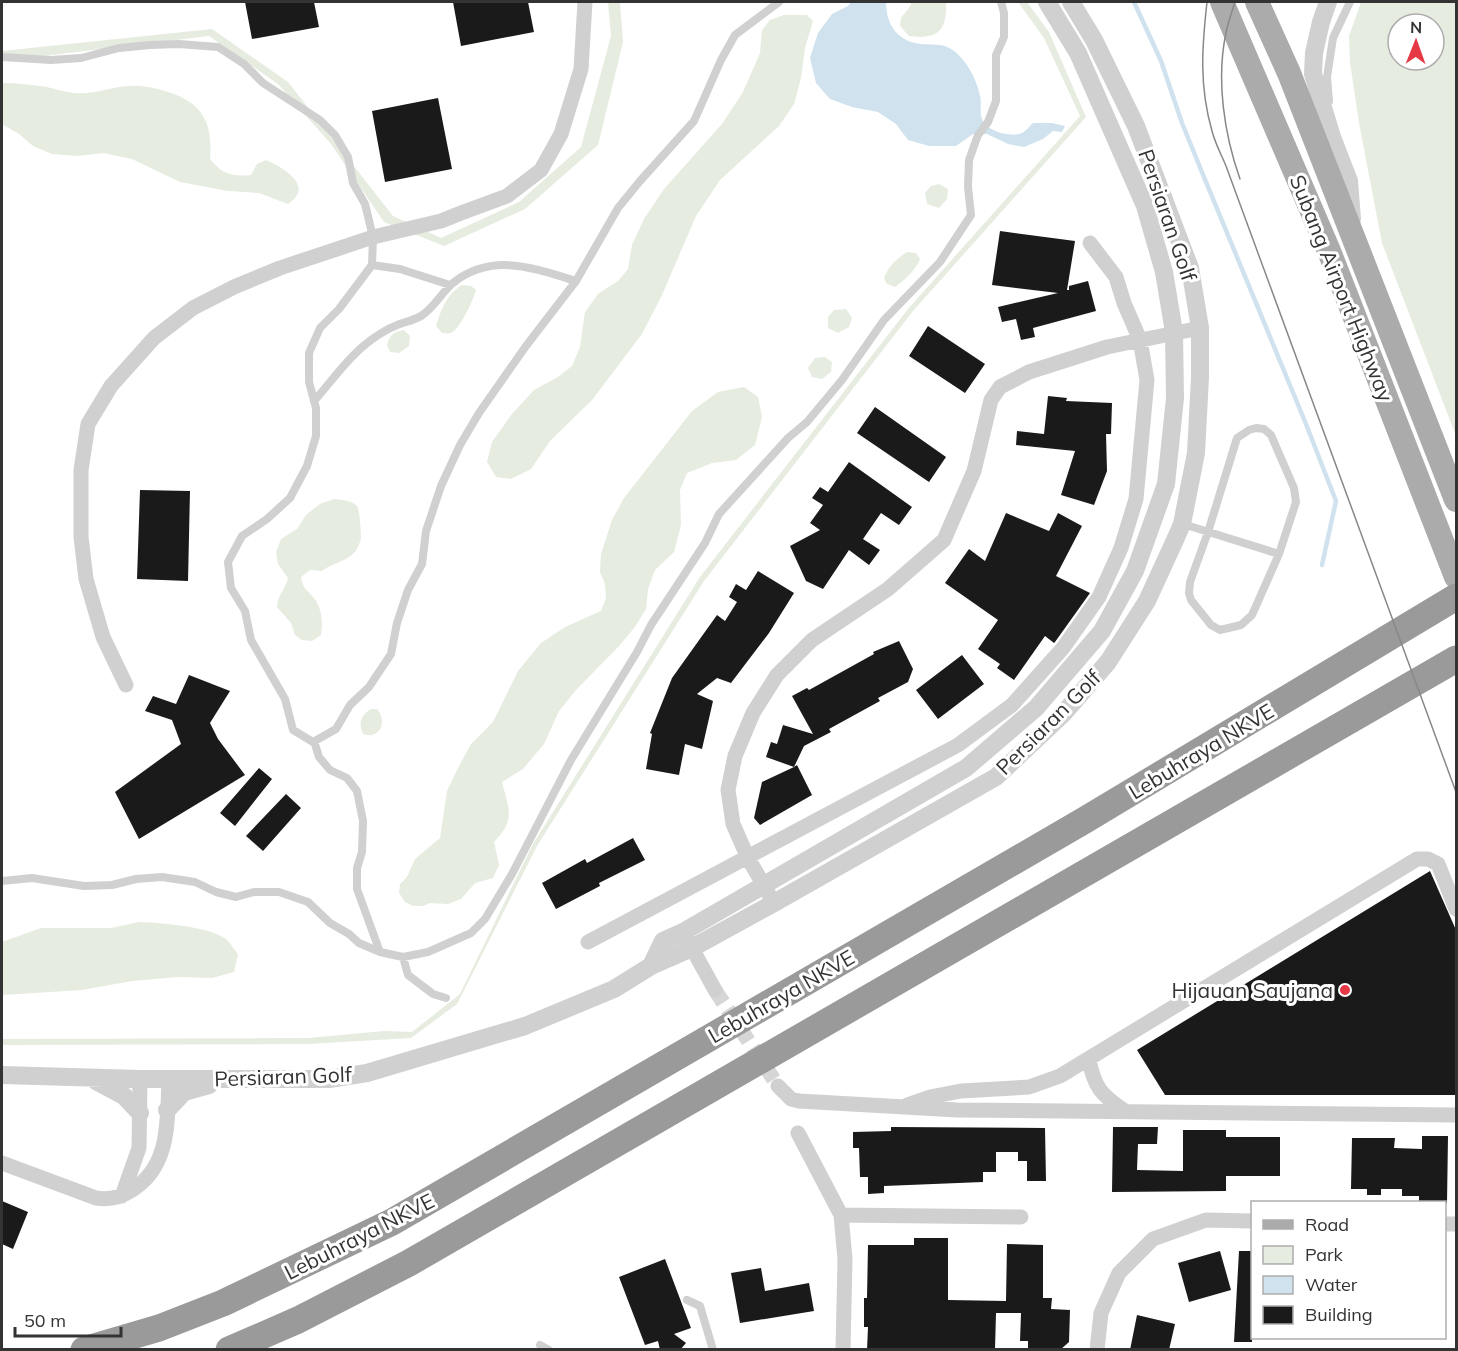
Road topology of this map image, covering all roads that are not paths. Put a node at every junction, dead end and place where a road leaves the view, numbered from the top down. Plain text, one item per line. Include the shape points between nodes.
1 (585, 2) edge
2 (779, 2) edge
3 (1001, 2) edge
4 (1047, 2) edge
5 (1071, 2) edge
6 (1222, 2) edge
7 (1257, 2) edge
8 (1328, 2) edge
9 (1350, 2) edge
10 (2, 57) edge
11 (1332, 137) junction
12 (1353, 232) junction
13 (373, 237) junction
14 (1090, 243) dead end
15 (372, 265) junction
16 (576, 281) junction
17 (450, 285) junction
18 (1200, 328) junction
19 (1174, 332) junction
20 (1140, 340) junction
21 (314, 401) junction
22 (1456, 500) edge
23 (1182, 524) junction
24 (1208, 532) junction
25 (1279, 554) junction
26 (1456, 577) edge
27 (1456, 597) edge
28 (1447, 665) edge
29 (126, 685) dead end
30 (314, 741) junction
31 (748, 858) junction
32 (2, 881) edge
33 (763, 884) junction
34 (774, 903) junction
35 (1456, 909) edge
36 (687, 940) junction
37 (588, 942) dead end
38 (380, 952) junction
39 (403, 957) junction
40 (715, 990) tunnel mouth
41 (446, 998) dead end
42 (1089, 1059) junction
43 (2, 1076) edge
44 (83, 1077) junction
45 (140, 1079) junction
46 (169, 1079) junction
47 (240, 1079) junction
48 (778, 1086) tunnel mouth
49 (900, 1108) junction
50 (167, 1110) junction
51 (1125, 1111) junction
52 (140, 1113) junction
53 (1456, 1115) edge
54 (798, 1133) dead end
55 (139, 1148) junction
56 (162, 1151) junction
57 (2, 1163) edge
58 (122, 1196) junction
59 (841, 1215) junction
60 (1021, 1217) dead end
61 (1251, 1221) edge
62 (687, 1300) dead end
63 (540, 1345) dead end
64 (84, 1350) edge
65 (229, 1350) edge
66 (549, 1350) edge
67 (713, 1350) edge
68 (843, 1350) edge
69 (1097, 1350) edge

1 - 13 street via 581,69 561,134 541,170 507,196 441,221
2 - 16 lane via 735,35 694,121 618,208
3 - 39 lane via 1004,37 996,55 996,101 969,160 971,215 940,262 884,320 807,422 719,514 571,760 485,919 471,933 450,943
4 - 19 street, Persiaran Golf via 1078,53 1145,206 1164,272
5 - 18 street, Persiaran Golf via 1094,40 1144,146 1190,268
6 - 26 main road, Subang Airport Highway via 1329,251
7 - 12 main road, Subang Airport Highway
8 - 11 street via 1314,54 1313,74
9 - 11 lane via 1333,38 1327,77
10 - 13 lane via 81,58 150,45 218,48 320,120 335,135 348,157
11 - 12 street via 1349,181
12 - 22 main road, Subang Airport Highway
13 - 15 lane
13 - 29 street via 234,286 194,308 154,338 111,386 88,424 81,470 81,537 86,579 103,637
14 - 20 street via 1116,277
15 - 17 lane via 400,269
15 - 21 lane via 320,328 309,353 309,382
16 - 17 lane via 509,264 464,275
16 - 30 lane via 526,346 460,445 426,531 422,564 408,590 391,654 336,729
17 - 21 lane via 419,317 371,339
18 - 19 street
18 - 23 street, Persiaran Golf via 1196,453
19 - 20 street
19 - 33 street, Persiaran Golf via 1175,398 1166,484 1135,571 1102,631 1036,708 966,768
20 - 31 street via 1147,380 1136,499 1121,548 1099,597 1063,648 1012,705 958,744
20 - 31 street via 1107,346 1029,372 1000,387 991,400 974,471 944,540 888,590 812,640 777,675 753,713 730,770 729,806
21 - 30 lane via 316,436 308,466 290,498 242,536 228,562 231,588 244,611 251,640 285,699 293,730
23 - 24 lane
23 - 34 street, Persiaran Golf via 1147,601 1108,662 1063,714 996,777
24 - 25 lane
24 - 25 lane via 1189,592 1211,625 1220,630 1241,625 1252,615
24 - 25 lane via 1237,438 1249,430 1264,429 1271,435 1294,488 1296,502
27 - 64 highway, Lebuhraya NKVE via 1085,820 392,1222 223,1303 159,1328
28 - 65 highway, Lebuhraya NKVE via 409,1263 298,1320
30 - 38 lane via 319,757 330,770 346,778 357,791 363,821 357,890
31 - 33 street
31 - 37 street
32 - 38 lane via 32,878 84,886 162,877 195,882 236,897 279,892 308,902 330,923
33 - 34 street
33 - 36 street, Persiaran Golf
34 - 36 street, Persiaran Golf
35 - 42 street via 1438,864 1417,859
36 - 40 street
36 - 47 street, Persiaran Golf via 663,941 651,966 614,989 525,1026 367,1073 329,1079
38 - 39 lane
39 - 41 lane via 408,975 433,994
42 - 49 street via 1060,1076 1029,1086 930,1096
42 - 51 street via 1097,1088
43 - 44 street, Persiaran Golf
44 - 45 street, Persiaran Golf
44 - 52 street via 113,1089
45 - 46 street, Persiaran Golf
45 - 52 street
46 - 47 street, Persiaran Golf
46 - 50 street
47 - 50 street via 192,1088
48 - 49 street via 799,1101
49 - 51 street
50 - 56 street
51 - 53 street
52 - 55 street
54 - 59 street
55 - 56 street
55 - 58 street
56 - 58 street via 143,1183
57 - 58 street via 96,1198
59 - 60 street
59 - 68 street via 845,1259
61 - 69 street via 1206,1220 1153,1239 1119,1273 1101,1313
62 - 67 lane via 700,1306
63 - 66 lane

